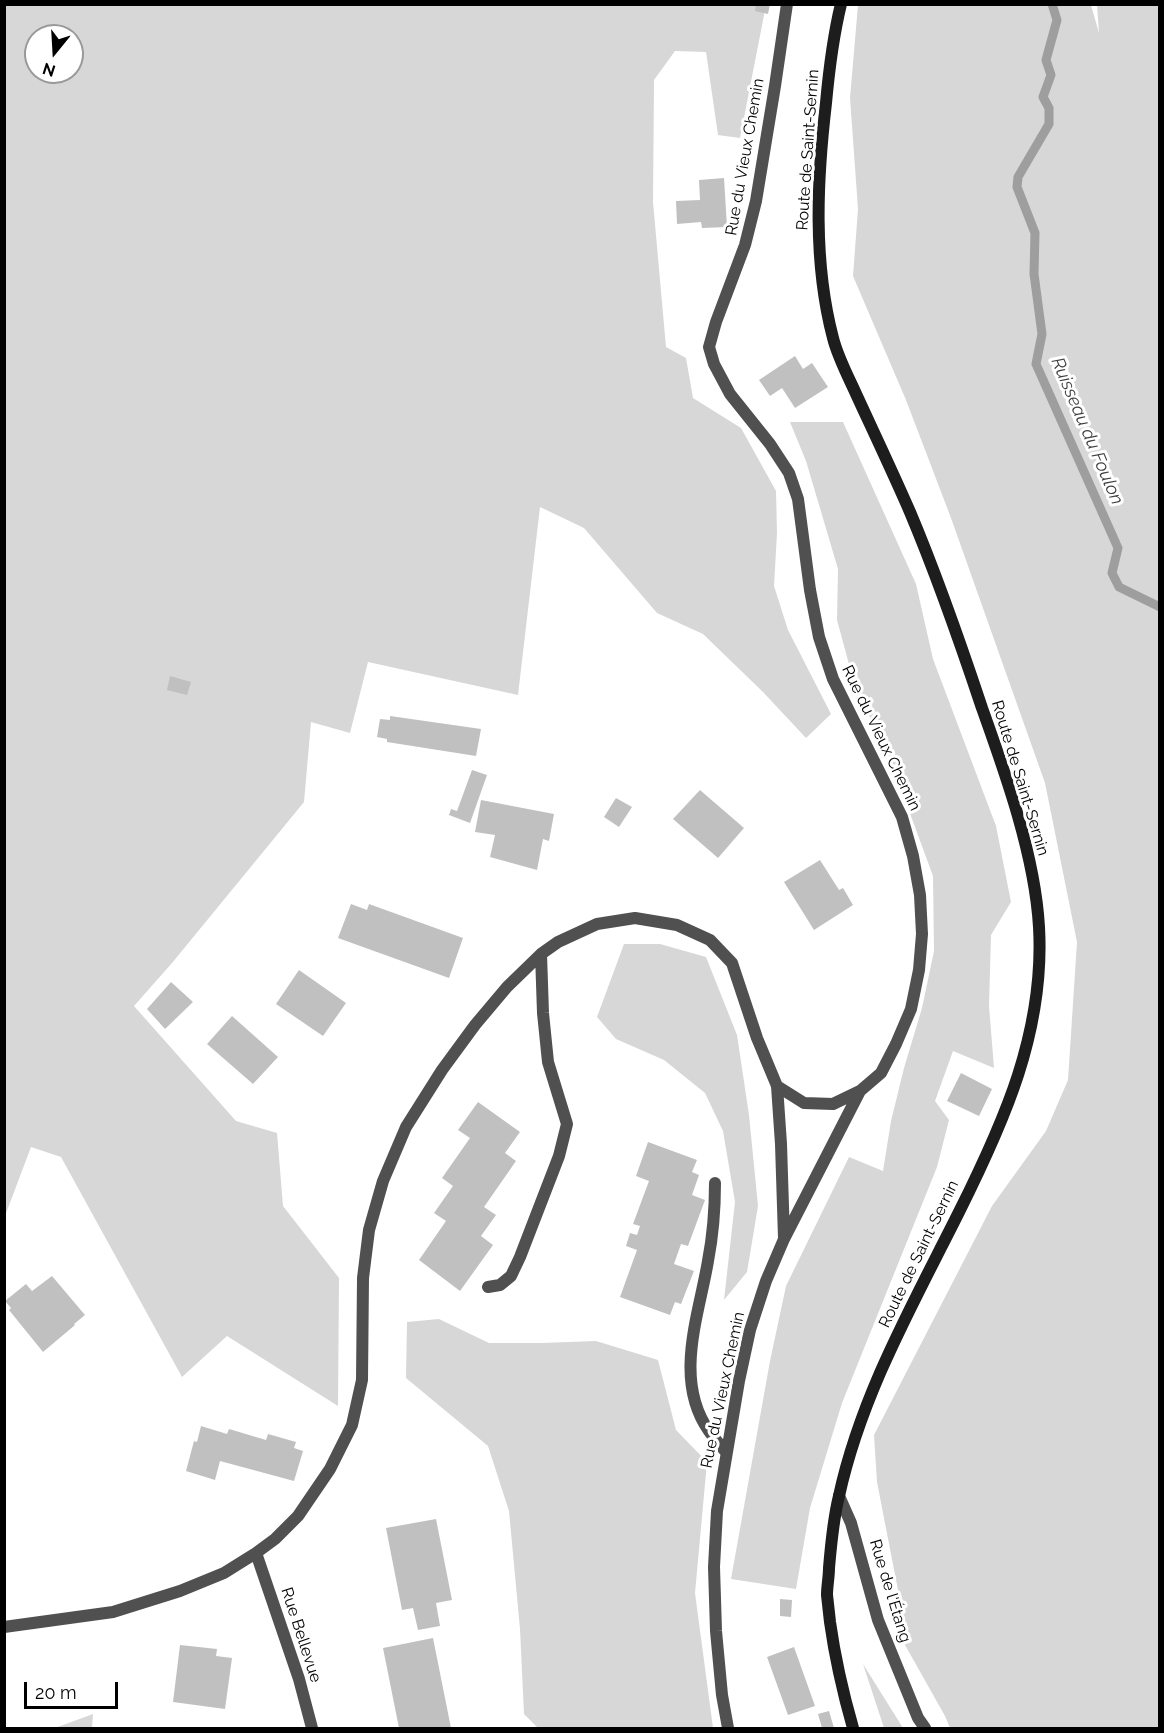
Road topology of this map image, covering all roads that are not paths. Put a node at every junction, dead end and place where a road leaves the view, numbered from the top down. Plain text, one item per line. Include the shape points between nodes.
1 (787, 4) edge
2 (841, 4) edge
3 (541, 954) junction
4 (777, 1086) junction
5 (860, 1091) junction
6 (715, 1183) dead end
7 (784, 1239) junction
8 (488, 1287) dead end
9 (726, 1452) junction
10 (839, 1496) junction
11 (256, 1553) junction
12 (4, 1627) edge
13 (312, 1728) edge
14 (728, 1728) edge
15 (853, 1728) edge
16 (925, 1728) edge

1 - 5 street, Rue du Vieux Chemin via 756,201 745,245 709,347 730,394 789,473 798,499 819,637 832,679 902,817 914,856 922,934 911,1009 881,1073
2 - 10 street, Route de Saint-Sernin via 832,49 819,191 819,245 833,342 933,569 993,739 1023,834 1039,926 1039,973 1022,1064 1007,1107 887,1355
3 - 4 street via 597,924 635,918 678,925 710,940 732,963
3 - 8 street via 548,1062 567,1124 559,1156 516,1266 501,1285
3 - 11 street via 475,1025 406,1127 382,1181 369,1230 363,1278 362,1380 352,1425 330,1469 298,1516
4 - 5 street via 804,1103 833,1104
4 - 7 street
5 - 7 street, Rue du Vieux Chemin
6 - 9 street via 714,1222 694,1324 690,1373 697,1408
7 - 9 street, Rue du Vieux Chemin via 750,1330
9 - 14 street, Rue du Vieux Chemin via 714,1567 716,1630
10 - 15 street, Route de Saint-Sernin via 827,1596 835,1656
10 - 16 street, Rue de l'Étang via 851,1523 878,1620
11 - 12 street via 180,1591 112,1612
11 - 13 street, Rue Bellevue

